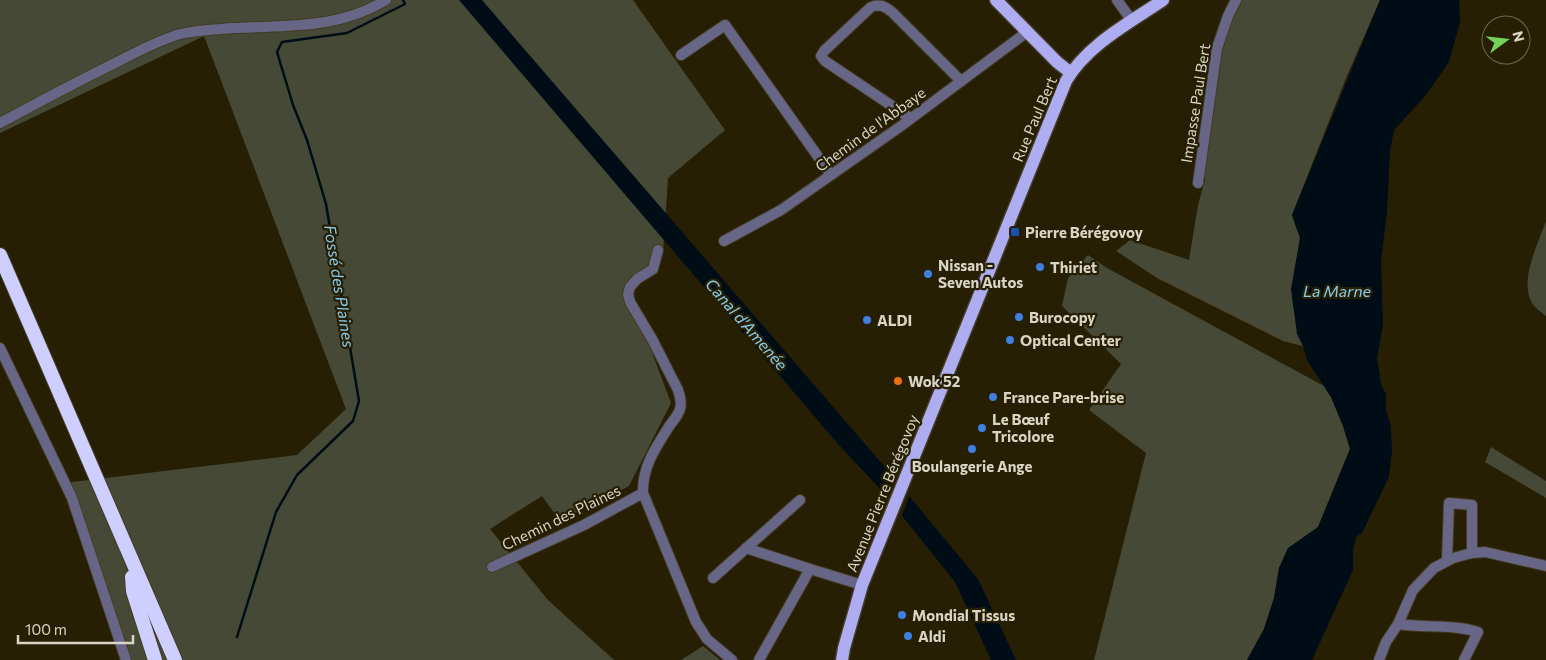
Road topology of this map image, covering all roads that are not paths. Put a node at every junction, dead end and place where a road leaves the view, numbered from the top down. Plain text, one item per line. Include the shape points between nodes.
1 (386, 0) edge
2 (996, 0) edge
3 (1117, 0) edge
4 (1162, 0) edge
5 (1236, 0) edge
6 (1132, 21) junction
7 (1027, 32) junction
8 (681, 55) dead end
9 (1071, 73) junction
10 (961, 81) junction
11 (910, 118) junction
12 (0, 123) edge
13 (831, 175) junction
14 (1198, 183) dead end
15 (1017, 202) joint
16 (724, 241) dead end
17 (658, 250) dead end
18 (0, 255) edge
19 (0, 271) edge
20 (0, 348) edge
21 (643, 493) junction
22 (800, 500) dead end
23 (746, 548) junction
24 (1472, 553) junction
25 (1447, 561) junction
26 (1546, 566) edge
27 (492, 567) dead end
28 (810, 569) junction
29 (132, 577) junction
30 (713, 578) dead end
31 (862, 585) junction
32 (1398, 624) junction
33 (850, 630) junction
34 (164, 635) junction
35 (126, 660) edge
36 (155, 660) edge
37 (168, 660) edge
38 (175, 660) edge
39 (181, 660) edge
40 (732, 660) edge
41 (760, 660) edge
42 (842, 660) edge
43 (848, 660) edge
44 (1379, 660) edge
45 (1464, 660) edge

1 - 12 street via 355,16 327,23 197,31 169,38
2 - 7 main road
3 - 6 street
4 - 6 main road, Rue Paul Bert
5 - 14 street, Impasse Paul Bert via 1217,48
6 - 9 main road, Rue Paul Bert via 1098,45
7 - 9 main road
7 - 10 street, Chemin de l'Abbaye
8 - 13 street via 725,25
9 - 15 main road, Rue Paul Bert
10 - 11 street, Chemin de l'Abbaye
10 - 11 street via 893,13 876,4 871,7 822,56
11 - 13 street, Chemin de l'Abbaye
13 - 16 street, Chemin de l'Abbaye via 781,210
15 - 31 main road, Avenue Pierre Bérégovoy
17 - 21 street via 653,269 637,280 628,294 681,399 680,409 646,466
18 - 34 highway
19 - 29 highway
20 - 35 street via 72,498
21 - 27 street, Chemin des Plaines via 584,525
21 - 40 street via 696,622 706,639
22 - 23 street
23 - 28 street
23 - 30 street
24 - 25 street
24 - 25 street via 1472,505 1449,504
24 - 26 street via 1484,552
25 - 32 street via 1434,568 1412,590
28 - 31 street
28 - 41 street
29 - 36 highway via 133,591
29 - 37 highway
31 - 33 main road, Avenue Pierre Bérégovoy
32 - 44 street
32 - 45 street via 1466,628 1478,632
33 - 42 main road
33 - 43 main road
34 - 38 highway
34 - 39 highway

